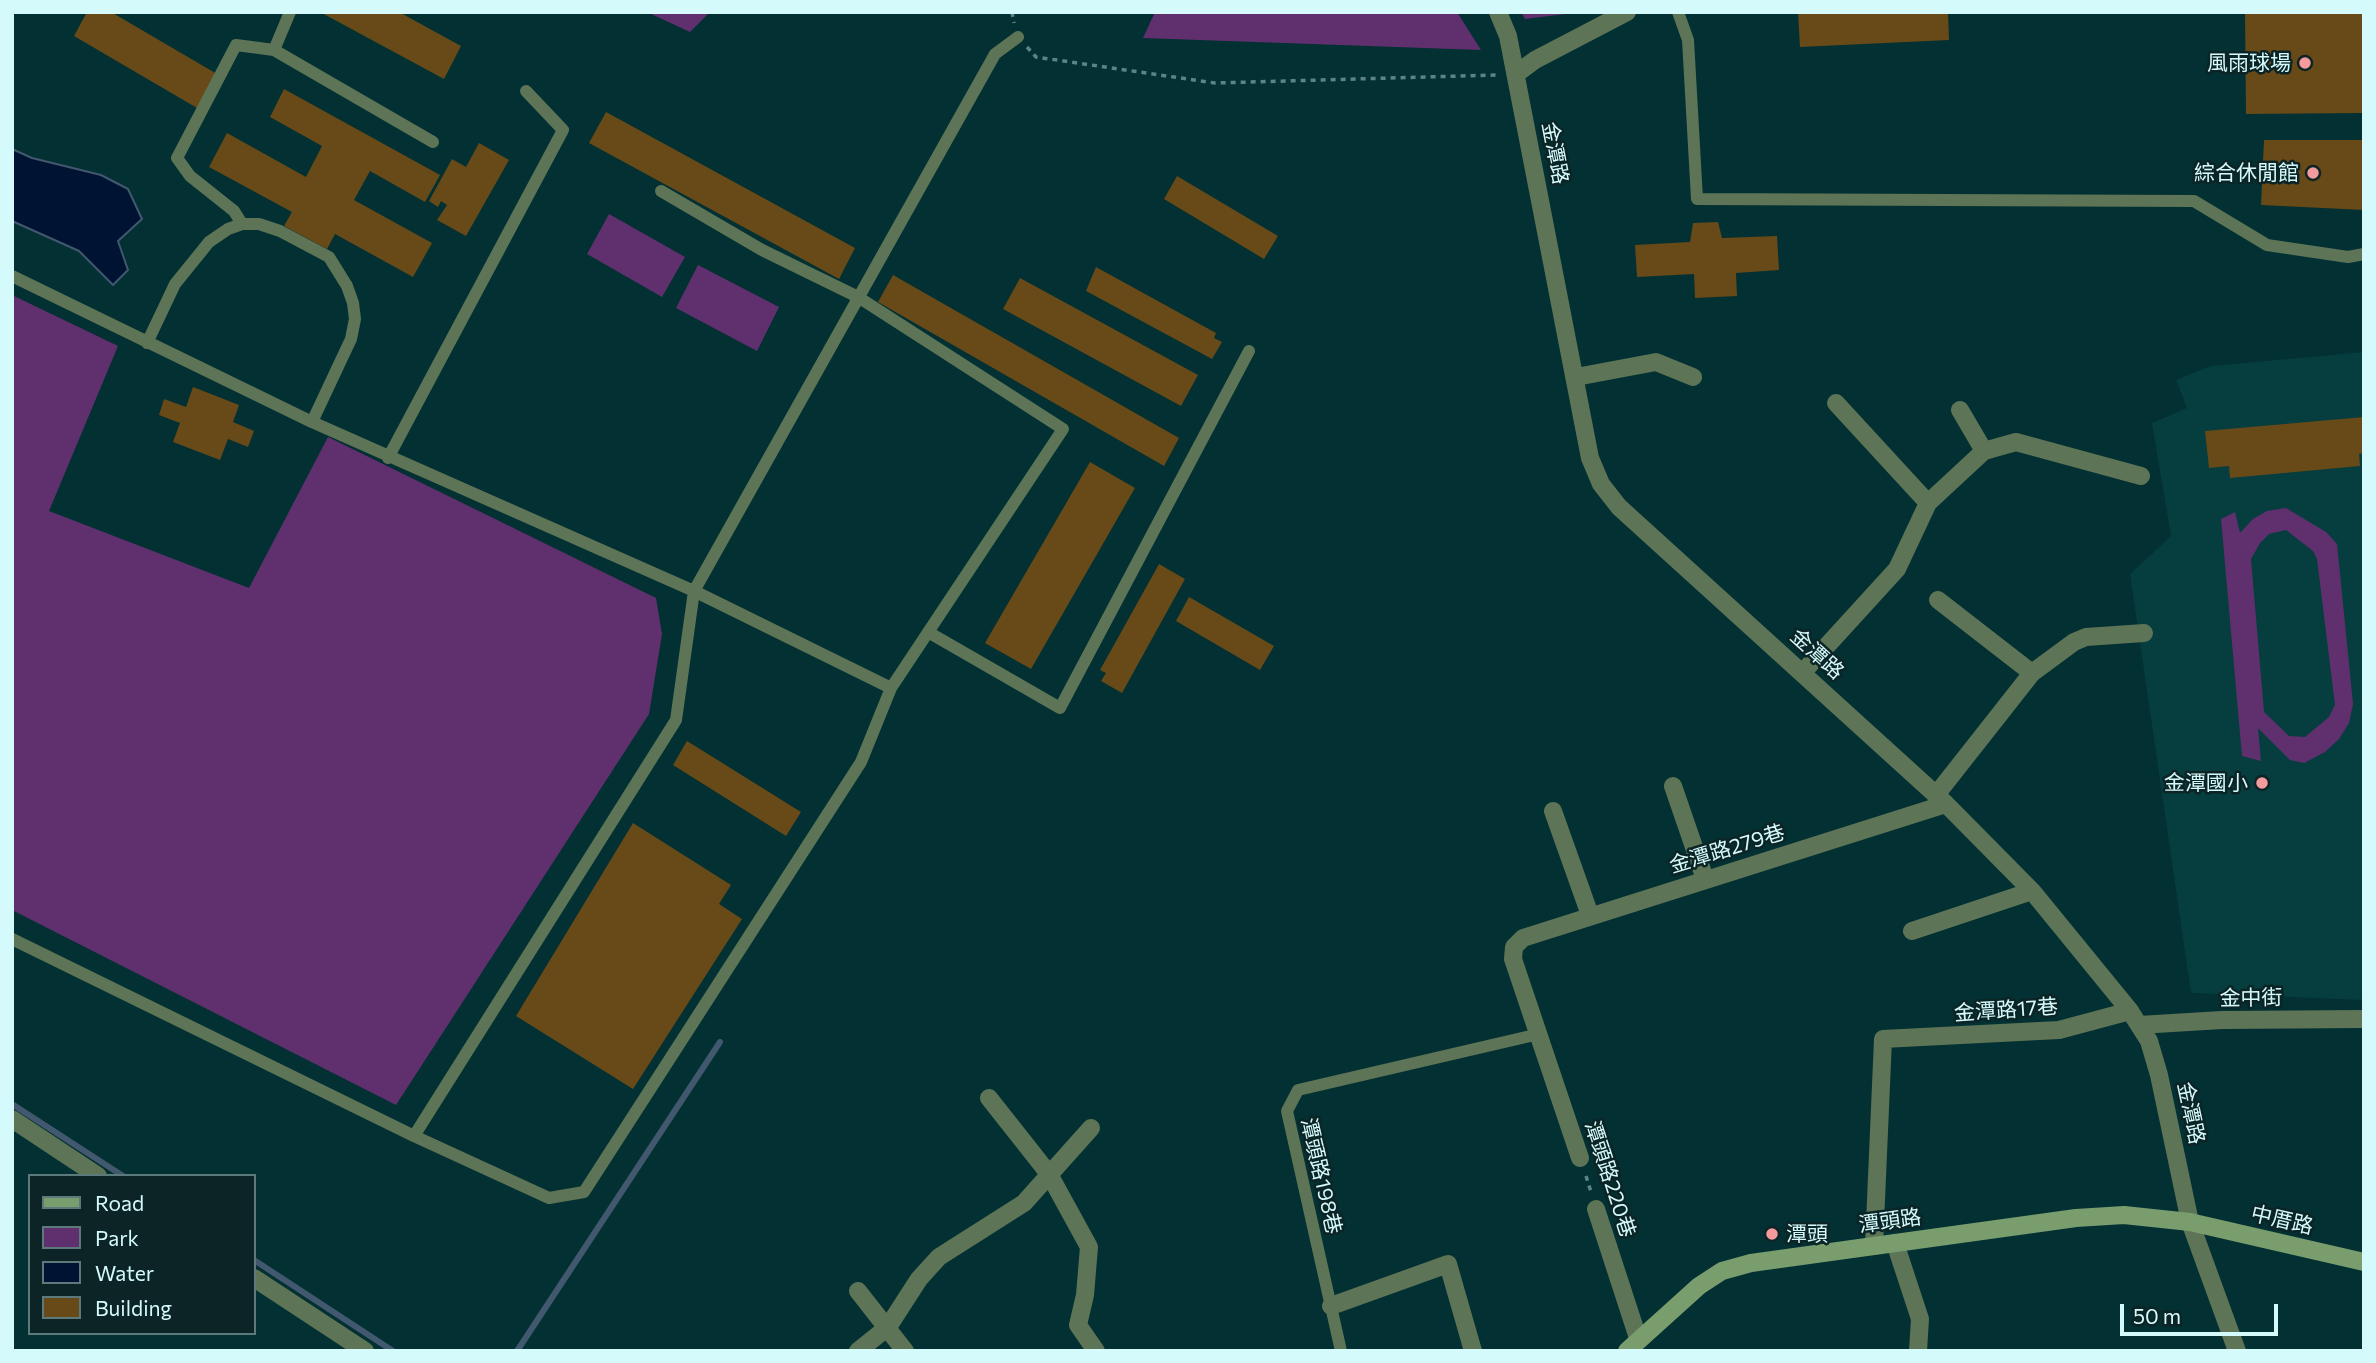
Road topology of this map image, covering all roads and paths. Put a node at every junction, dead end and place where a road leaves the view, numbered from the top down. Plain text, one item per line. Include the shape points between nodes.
1 (290, 12) edge
2 (1012, 12) edge
3 (1498, 12) edge
4 (1627, 12) edge
5 (1678, 12) edge
6 (1018, 37) junction
7 (274, 50) junction
8 (1516, 74) junction
9 (526, 91) dead end
10 (433, 142) dead end
11 (661, 191) dead end
12 (242, 224) junction
13 (2364, 254) edge
14 (12, 276) edge
15 (858, 297) junction
16 (147, 343) junction
17 (1249, 351) dead end
18 (1576, 377) junction
19 (1693, 377) dead end
20 (1836, 403) dead end
21 (1960, 410) dead end
22 (312, 422) junction
23 (1984, 451) junction
24 (388, 458) junction
25 (2141, 476) dead end
26 (1928, 503) junction
27 (694, 591) junction
28 (1938, 600) dead end
29 (928, 632) junction
30 (2144, 633) dead end
31 (1803, 672) junction
32 (2032, 673) junction
33 (891, 688) junction
34 (1673, 786) dead end
35 (1941, 799) junction
36 (1553, 811) dead end
37 (1705, 880) junction
38 (2032, 891) junction
39 (1590, 915) junction
40 (1912, 931) dead end
41 (1523, 938) joint
42 (13, 942) edge
43 (2134, 1018) junction
44 (2364, 1020) edge
45 (1539, 1034) junction
46 (989, 1098) dead end
47 (12, 1119) edge
48 (1091, 1128) dead end
49 (414, 1136) junction
50 (1580, 1158) joint
51 (95, 1174) edge
52 (1049, 1174) junction
53 (1596, 1209) joint
54 (2190, 1222) junction
55 (1895, 1243) junction
56 (1874, 1246) junction
57 (2364, 1262) edge
58 (256, 1279) edge
59 (858, 1290) dead end
60 (1331, 1306) junction
61 (888, 1327) junction
62 (1636, 1347) edge
63 (2233, 1348) edge
64 (365, 1351) edge
65 (858, 1351) edge
66 (905, 1351) edge
67 (1096, 1351) edge
68 (1341, 1351) edge
69 (1473, 1351) edge
70 (1918, 1351) edge

1 - 7 lane
2 - 6 path
3 - 8 street, 金潭路
4 - 8 street
5 - 13 lane via 1688,40 1697,199 2194,201 2267,245 2348,257
6 - 8 path via 1036,57 1215,83
6 - 15 lane via 995,54
7 - 10 lane
7 - 12 lane via 236,45 177,158
8 - 18 street, 金潭路
9 - 24 lane via 563,130
11 - 15 lane via 762,250
12 - 16 lane via 209,242 190,262
12 - 22 lane via 280,231 329,257 347,286 355,319 351,339
14 - 16 lane
15 - 27 lane
15 - 29 lane via 1063,429
16 - 22 lane
17 - 29 lane via 1060,708
18 - 19 street via 1656,362
18 - 31 street, 金潭路 via 1590,458 1601,484 1619,507
20 - 26 street
21 - 23 street
22 - 24 lane
23 - 25 street via 2016,442
23 - 26 street
24 - 27 lane
26 - 31 street via 1897,569
27 - 33 lane
27 - 49 lane via 676,720
28 - 32 street
29 - 33 lane
30 - 32 street via 2086,637
31 - 35 street, 金潭路
32 - 35 street
33 - 49 lane via 861,762 584,1192 549,1198
34 - 37 street
35 - 37 street, 金潭路279巷
35 - 38 street, 金潭路
36 - 39 street
37 - 39 street, 金潭路279巷
38 - 40 street
38 - 43 street, 金潭路
39 - 41 street, 金潭路279巷
41 - 45 street, 潭頭路220巷 via 1514,947 1513,959
42 - 49 lane
43 - 44 street, 金中街
43 - 54 street, 金潭路 via 2149,1041 2160,1075
43 - 56 street, 金潭路17巷 via 2059,1030 1883,1040
45 - 50 street, 潭頭路220巷
45 - 60 lane, 潭頭路198巷 via 1298,1090 1287,1111
46 - 52 street
47 - 51 street
48 - 52 street
50 - 53 path, 潭頭路220巷
52 - 61 street via 1024,1203 939,1257
52 - 67 street via 1089,1247 1078,1325
53 - 62 street, 潭頭路220巷
54 - 55 street, 潭頭路 via 2124,1215 2076,1218
54 - 57 street, 中厝路
54 - 63 street, 金潭路
55 - 56 street, 潭頭路
55 - 70 street via 1920,1319
56 - 62 street, 潭頭路 via 1751,1262 1722,1271 1699,1286
58 - 64 street
59 - 61 street
60 - 68 lane, 潭頭路198巷
60 - 69 street via 1448,1264
61 - 65 street
61 - 66 street

